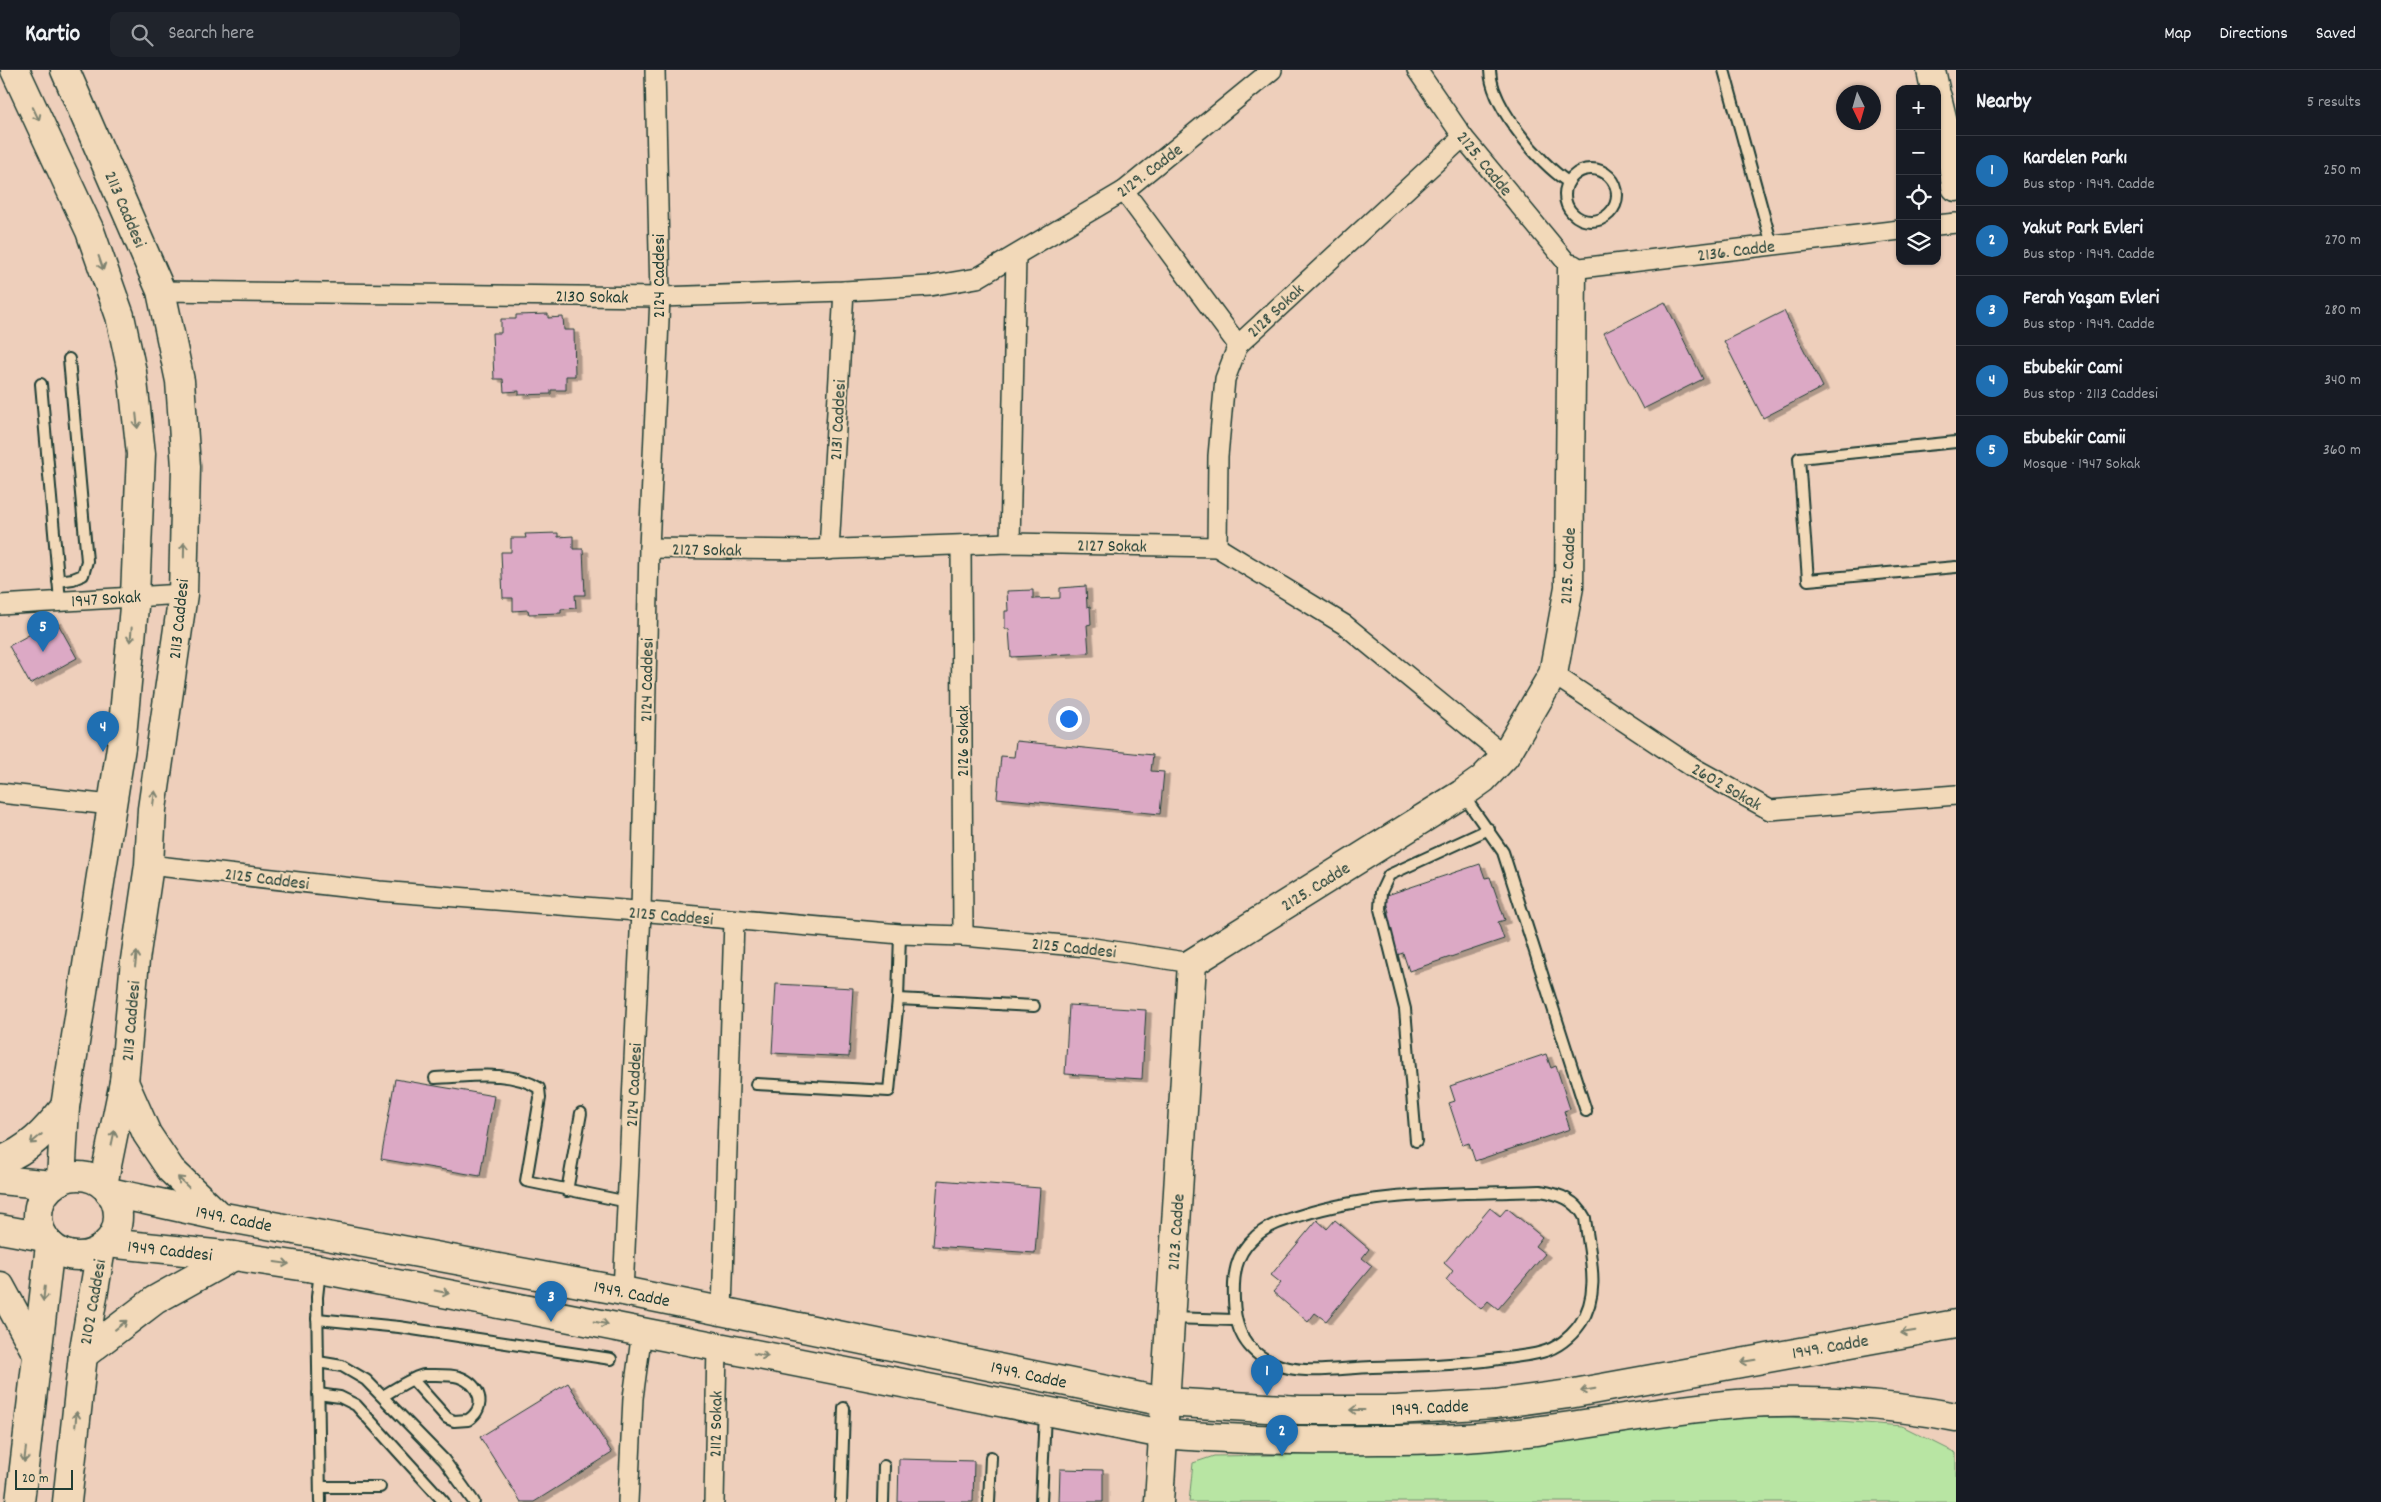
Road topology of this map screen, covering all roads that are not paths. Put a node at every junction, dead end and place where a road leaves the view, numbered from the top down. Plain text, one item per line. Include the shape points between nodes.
1 (16, 70) edge
2 (64, 70) edge
3 (655, 70) edge
4 (1272, 70) edge
5 (1417, 70) edge
6 (1490, 70) edge
7 (1724, 70) edge
8 (1930, 70) edge
9 (1934, 85) edge
10 (1941, 114) edge
11 (1463, 137) junction
12 (1568, 182) junction
13 (1956, 187) edge
14 (1124, 191) junction
15 (1956, 223) edge
16 (1941, 225) edge
17 (1896, 230) edge
18 (1772, 245) junction
19 (1016, 256) junction
20 (1572, 269) junction
21 (161, 291) junction
22 (844, 291) junction
23 (660, 296) junction
24 (1238, 345) junction
25 (68, 359) dead end
26 (40, 384) dead end
27 (1956, 442) edge
28 (1010, 543) junction
29 (961, 545) junction
30 (1217, 547) junction
31 (650, 548) junction
32 (829, 550) junction
33 (1956, 567) edge
34 (58, 581) junction
35 (183, 594) junction
36 (135, 596) junction
37 (60, 601) junction
38 (0, 605) edge
39 (1553, 674) junction
40 (1505, 756) junction
41 (0, 793) edge
42 (1462, 794) junction
43 (1956, 795) edge
44 (111, 805) junction
45 (1489, 829) junction
46 (149, 865) junction
47 (641, 912) junction
48 (734, 920) junction
49 (900, 934) junction
50 (963, 936) junction
51 (1192, 963) junction
52 (898, 999) junction
53 (1034, 1006) dead end
54 (435, 1078) dead end
55 (124, 1082) junction
56 (756, 1084) dead end
57 (65, 1107) junction
58 (1586, 1111) dead end
59 (581, 1113) dead end
60 (1416, 1140) dead end
61 (0, 1161) edge
62 (0, 1180) edge
63 (57, 1183) junction
64 (106, 1189) junction
65 (568, 1191) junction
66 (628, 1202) junction
67 (218, 1216) junction
68 (0, 1229) edge
69 (47, 1241) junction
70 (104, 1246) junction
71 (234, 1256) junction
72 (320, 1269) junction
73 (0, 1286) edge
74 (624, 1291) junction
75 (722, 1311) junction
76 (1170, 1318) junction
77 (317, 1319) junction
78 (1234, 1320) junction
79 (1956, 1324) edge
80 (642, 1331) junction
81 (717, 1346) junction
82 (38, 1354) junction
83 (83, 1355) junction
84 (611, 1359) dead end
85 (318, 1362) junction
86 (413, 1380) junction
87 (318, 1394) junction
88 (382, 1396) junction
89 (1165, 1402) junction
90 (844, 1408) dead end
91 (1045, 1412) junction
92 (1956, 1417) edge
93 (1163, 1434) junction
94 (991, 1458) dead end
95 (884, 1466) dead end
96 (320, 1486) junction
97 (380, 1487) dead end
98 (20, 1502) edge
99 (67, 1502) edge
100 (320, 1502) edge
101 (444, 1502) edge
102 (474, 1502) edge
103 (628, 1502) edge
104 (714, 1502) edge
105 (841, 1502) edge
106 (883, 1502) edge
107 (990, 1502) edge
108 (1042, 1502) edge
109 (1159, 1502) edge

1 -> 36 street via 90,231 120,316 132,372 141,454
2 - 21 street, 2113 Caddesi
3 - 23 street, 2124 Caddesi
4 - 14 street, 2129. Cadde
5 - 11 street, 2125. Cadde
6 - 12 lane via 1496,94 1513,124 1542,162
7 - 18 lane
8 - 9 street
10 - 13 street
11 - 20 street, 2125. Cadde
11 - 24 street, 2128 Sokak
12 - 12 lane via 1564,194 1573,215 1584,221 1596,221 1606,217 1614,208 1618,196 1609,175 1586,169
14 - 19 street, 2129. Cadde
14 - 24 street
15 - 16 street
17 - 18 street, 2136. Cadde
18 - 20 street, 2136. Cadde
19 - 22 street, 2130 Sokak via 978,278 930,286
19 - 28 street
20 - 39 street, 2125. Cadde via 1569,588
21 - 23 street, 2130 Sokak
35 -> 21 street, 2113 Caddesi via 186,467 182,400
22 - 23 street, 2130 Sokak
22 - 32 street, 2131 Caddesi
23 - 31 street, 2124 Caddesi
24 - 30 street, 2128 Sokak via 1225,379 1218,456
25 - 34 lane via 87,561 83,575 73,580
26 - 34 lane
27 - 33 lane via 1799,458 1808,580
28 - 29 street, 2127 Sokak
28 - 30 street, 2127 Sokak
29 - 32 street, 2127 Sokak
29 - 50 street, 2126 Sokak
30 - 40 street via 1346,625
31 - 32 street, 2127 Sokak
31 - 47 street, 2124 Caddesi
34 - 37 lane
35 - 36 street, 1947 Sokak
46 -> 35 street, 2113 Caddesi via 152,809
36 - 37 street, 1947 Sokak
36 -> 44 street via 121,747
37 - 38 street, 1947 Sokak
39 - 40 street, 2125. Cadde
39 - 43 street, 2602 Sokak via 1694,768 1770,810
40 - 42 street, 2125. Cadde
41 - 44 street
42 - 45 lane
42 - 51 street, 2125. Cadde
44 - 57 street
45 - 58 lane via 1503,852
45 - 60 lane via 1389,875 1381,892 1380,909 1405,1009
46 - 47 street, 2125 Caddesi via 379,891
55 -> 46 street, 2113 Caddesi via 135,960
47 - 48 street, 2125 Caddesi
47 - 66 street, 2124 Caddesi
48 - 49 street, 2125 Caddesi
48 - 75 street
49 - 50 street, 2125 Caddesi
49 - 52 lane
50 - 51 street, 2125 Caddesi via 1087,947
51 - 76 street, 2123. Cadde
52 - 53 lane
52 - 56 lane via 889,1091
54 - 65 lane via 503,1075 525,1080 539,1088 526,1181
64 -> 55 street, 2113 Caddesi
67 -> 55 street via 171,1170 147,1134
57 -> 61 street via 42,1135 19,1153
57 - 63 street
59 - 65 lane
62 - 63 street
63 - 64 street via 87,1178
63 - 69 street via 46,1192 38,1210 38,1219
64 - 67 street, 1949. Cadde
64 - 70 street via 116,1206 117,1222
65 - 66 lane
66 - 74 street, 2124 Caddesi
67 - 74 street, 1949. Cadde
68 - 69 street
69 - 70 street via 62,1253 75,1256 89,1254
69 -> 82 street
70 - 71 street, 1949 Caddesi
70 - 83 street, 2102 Caddesi
71 -> 72 street, 1949. Cadde
83 -> 71 street via 155,1300
72 - 77 lane
72 -> 80 street, 1949. Cadde
73 - 82 street
74 - 75 street, 1949. Cadde
75 - 89 street, 1949. Cadde
76 - 78 lane
76 - 89 street, 2123. Cadde
77 - 84 lane via 398,1327
77 - 85 lane
78 - 78 lane via 1244,1339 1261,1357 1300,1369 1460,1364 1543,1352 1574,1332 1591,1301 1593,1278 1585,1218 1580,1209 1565,1197 1540,1190 1404,1195 1319,1210 1275,1224 1253,1238 1245,1248 1233,1275
79 -> 89 street, 1949. Cadde via 1569,1394 1495,1404 1396,1410 1300,1410
80 - 81 street, 1949. Cadde
80 - 103 street via 633,1398
81 -> 91 street, 1949. Cadde
81 - 104 street, 2112 Sokak
82 -> 98 street
99 -> 83 street
85 - 87 lane
85 - 88 lane via 355,1372
86 - 86 lane via 447,1418 454,1421 468,1420 479,1407 478,1390 459,1377 421,1375
86 - 88 lane
87 - 96 lane
87 - 101 lane via 340,1397 356,1405
88 - 102 lane via 444,1460
89 - 93 street, 2123. Cadde
90 - 105 lane
91 - 93 street, 1949. Cadde
91 - 108 lane
92 - 93 street, 1949. Cadde via 1814,1402 1748,1403 1518,1433 1419,1440 1239,1440
93 - 109 street, 2123. Cadde
94 - 107 lane
95 - 106 lane
96 - 97 lane
96 - 100 lane

